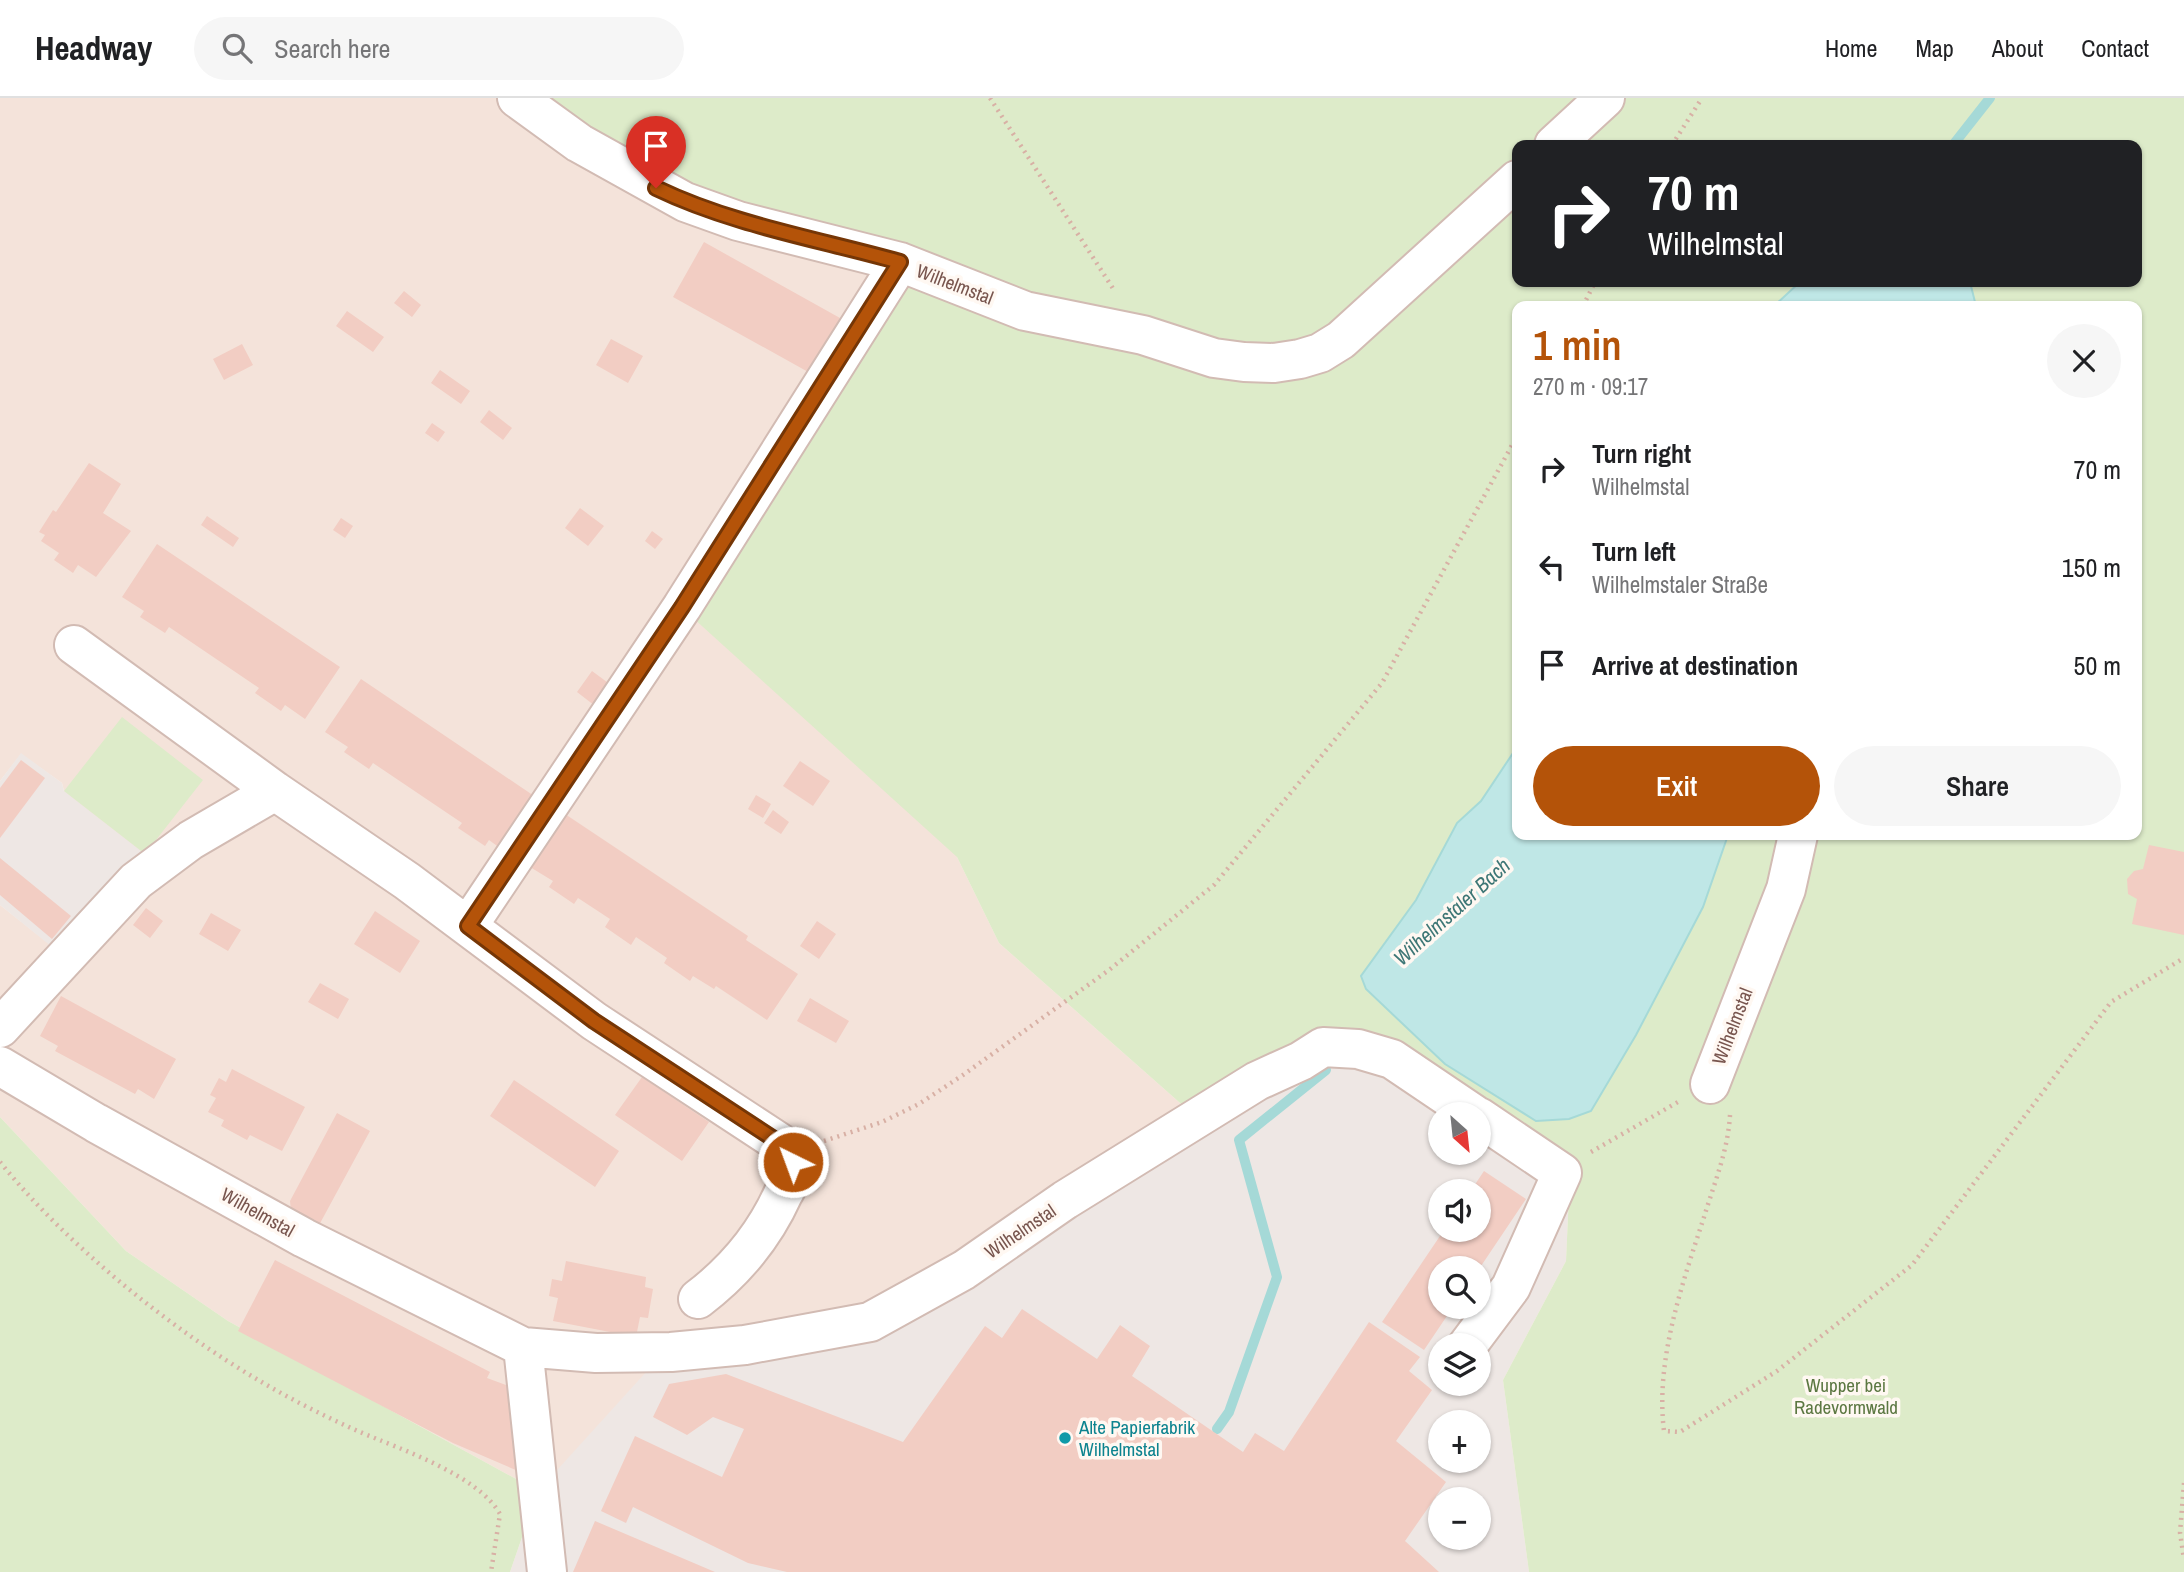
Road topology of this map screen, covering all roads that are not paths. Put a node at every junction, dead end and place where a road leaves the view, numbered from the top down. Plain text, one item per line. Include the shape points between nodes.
1 (517, 98) edge
2 (1605, 98) edge
3 (1559, 140) edge
4 (1512, 185) edge
5 (900, 262) junction
6 (74, 645) dead end
7 (275, 791) junction
8 (1797, 840) edge
9 (468, 926) junction
10 (0, 1028) edge
11 (0, 1066) edge
12 (1710, 1084) road end
13 (1456, 1102) edge
14 (1491, 1125) edge
15 (698, 1299) dead end
16 (1477, 1333) edge
17 (523, 1348) junction
18 (547, 1572) edge

1 - 5 street via 579,143 685,202 738,221
2 - 3 street
4 - 5 street, Wilhelmstal via 1352,332 1320,353 1286,362 1214,358 1143,335 1025,311
5 - 9 street, Wilhelmstal via 682,607
6 - 7 street
7 - 9 street
7 - 10 street via 191,840 135,881
8 - 12 street, Wilhelmstal via 1786,889
9 - 15 street via 594,1021 783,1145 791,1155 792,1176 766,1227 733,1269
11 - 17 street, Wilhelmstal via 304,1238
13 - 17 street, Wilhelmstal via 1392,1059 1358,1049 1323,1047 1245,1088 1065,1200 964,1270 870,1322 704,1349 634,1353
14 - 16 street, Wilhelmstal via 1562,1174 1511,1287
17 - 18 street

